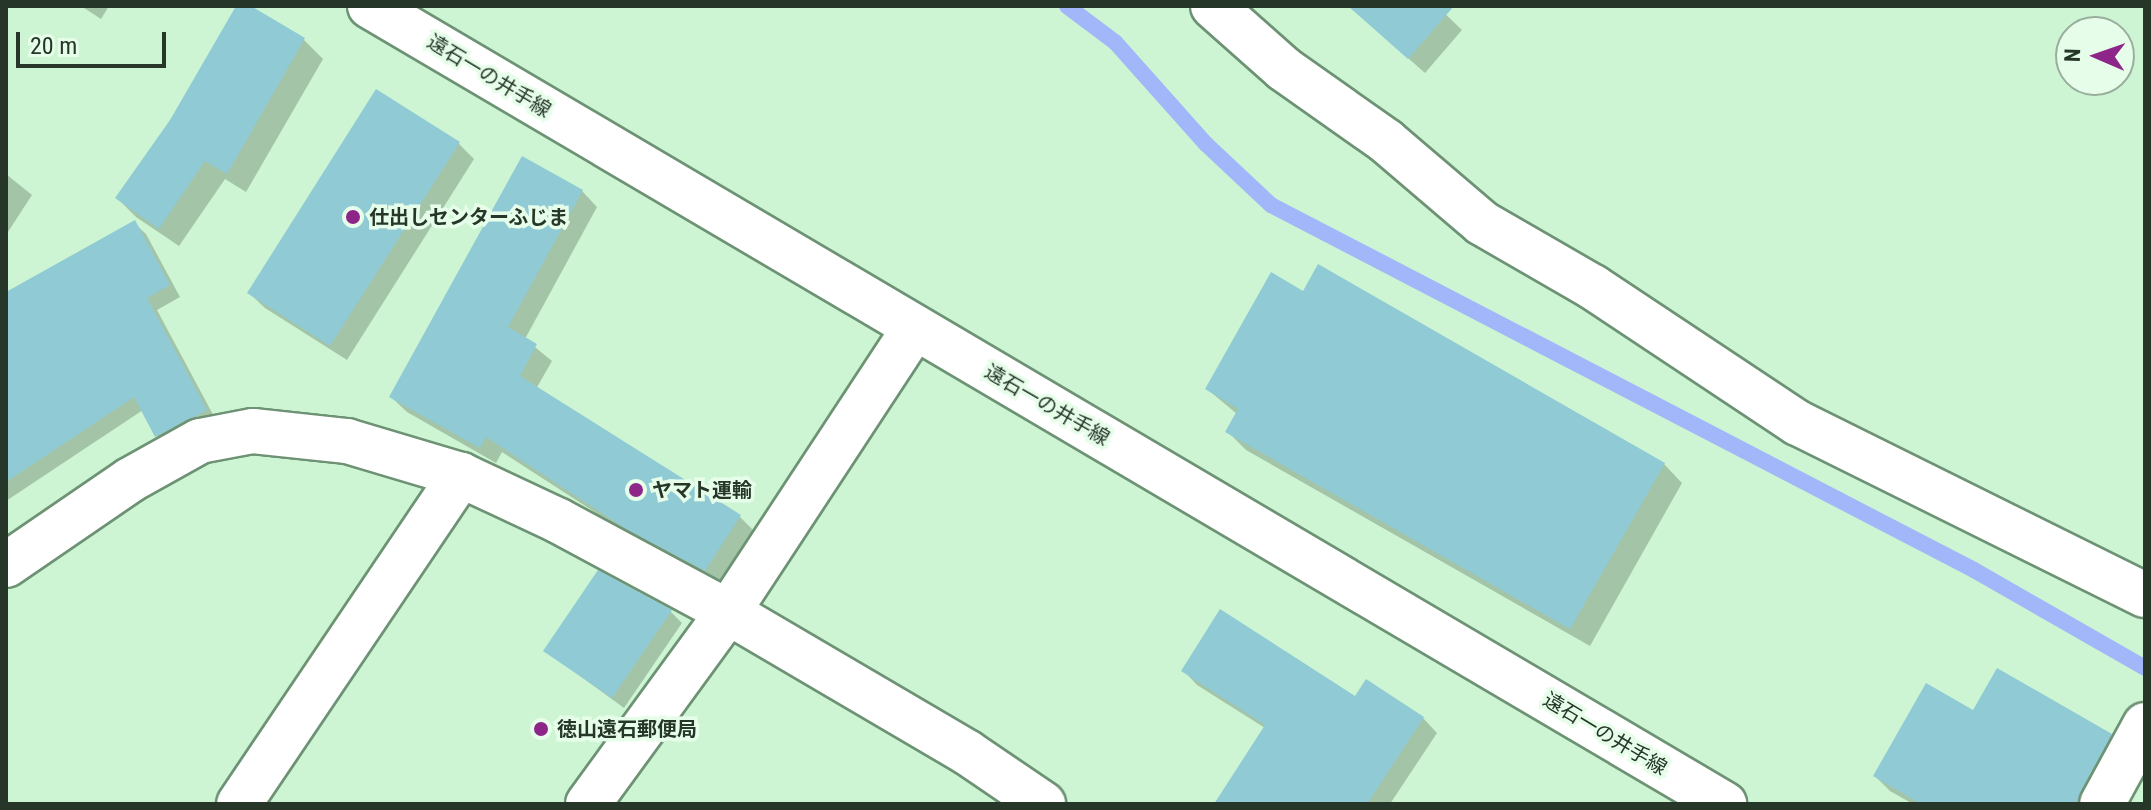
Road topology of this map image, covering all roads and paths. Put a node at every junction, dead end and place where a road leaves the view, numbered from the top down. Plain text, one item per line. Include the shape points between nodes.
1 (370, 6) edge
2 (1213, 6) edge
3 (914, 329) junction
4 (461, 475) junction
5 (6, 565) edge
6 (2145, 595) edge
7 (728, 612) junction
8 (2145, 725) edge
9 (239, 804) edge
10 (588, 804) edge
11 (1043, 804) edge
12 (1724, 804) edge
13 (2102, 804) edge

1 - 3 street, 遠石一の井手線
2 - 6 street via 1284,69 1386,141 1482,223 1593,287 1798,423
3 - 7 street
3 - 12 street, 遠石一の井手線
4 - 5 street via 347,441 253,431 200,441 130,480
4 - 7 street
4 - 9 street
7 - 10 street
7 - 11 street via 968,753
8 - 13 street

